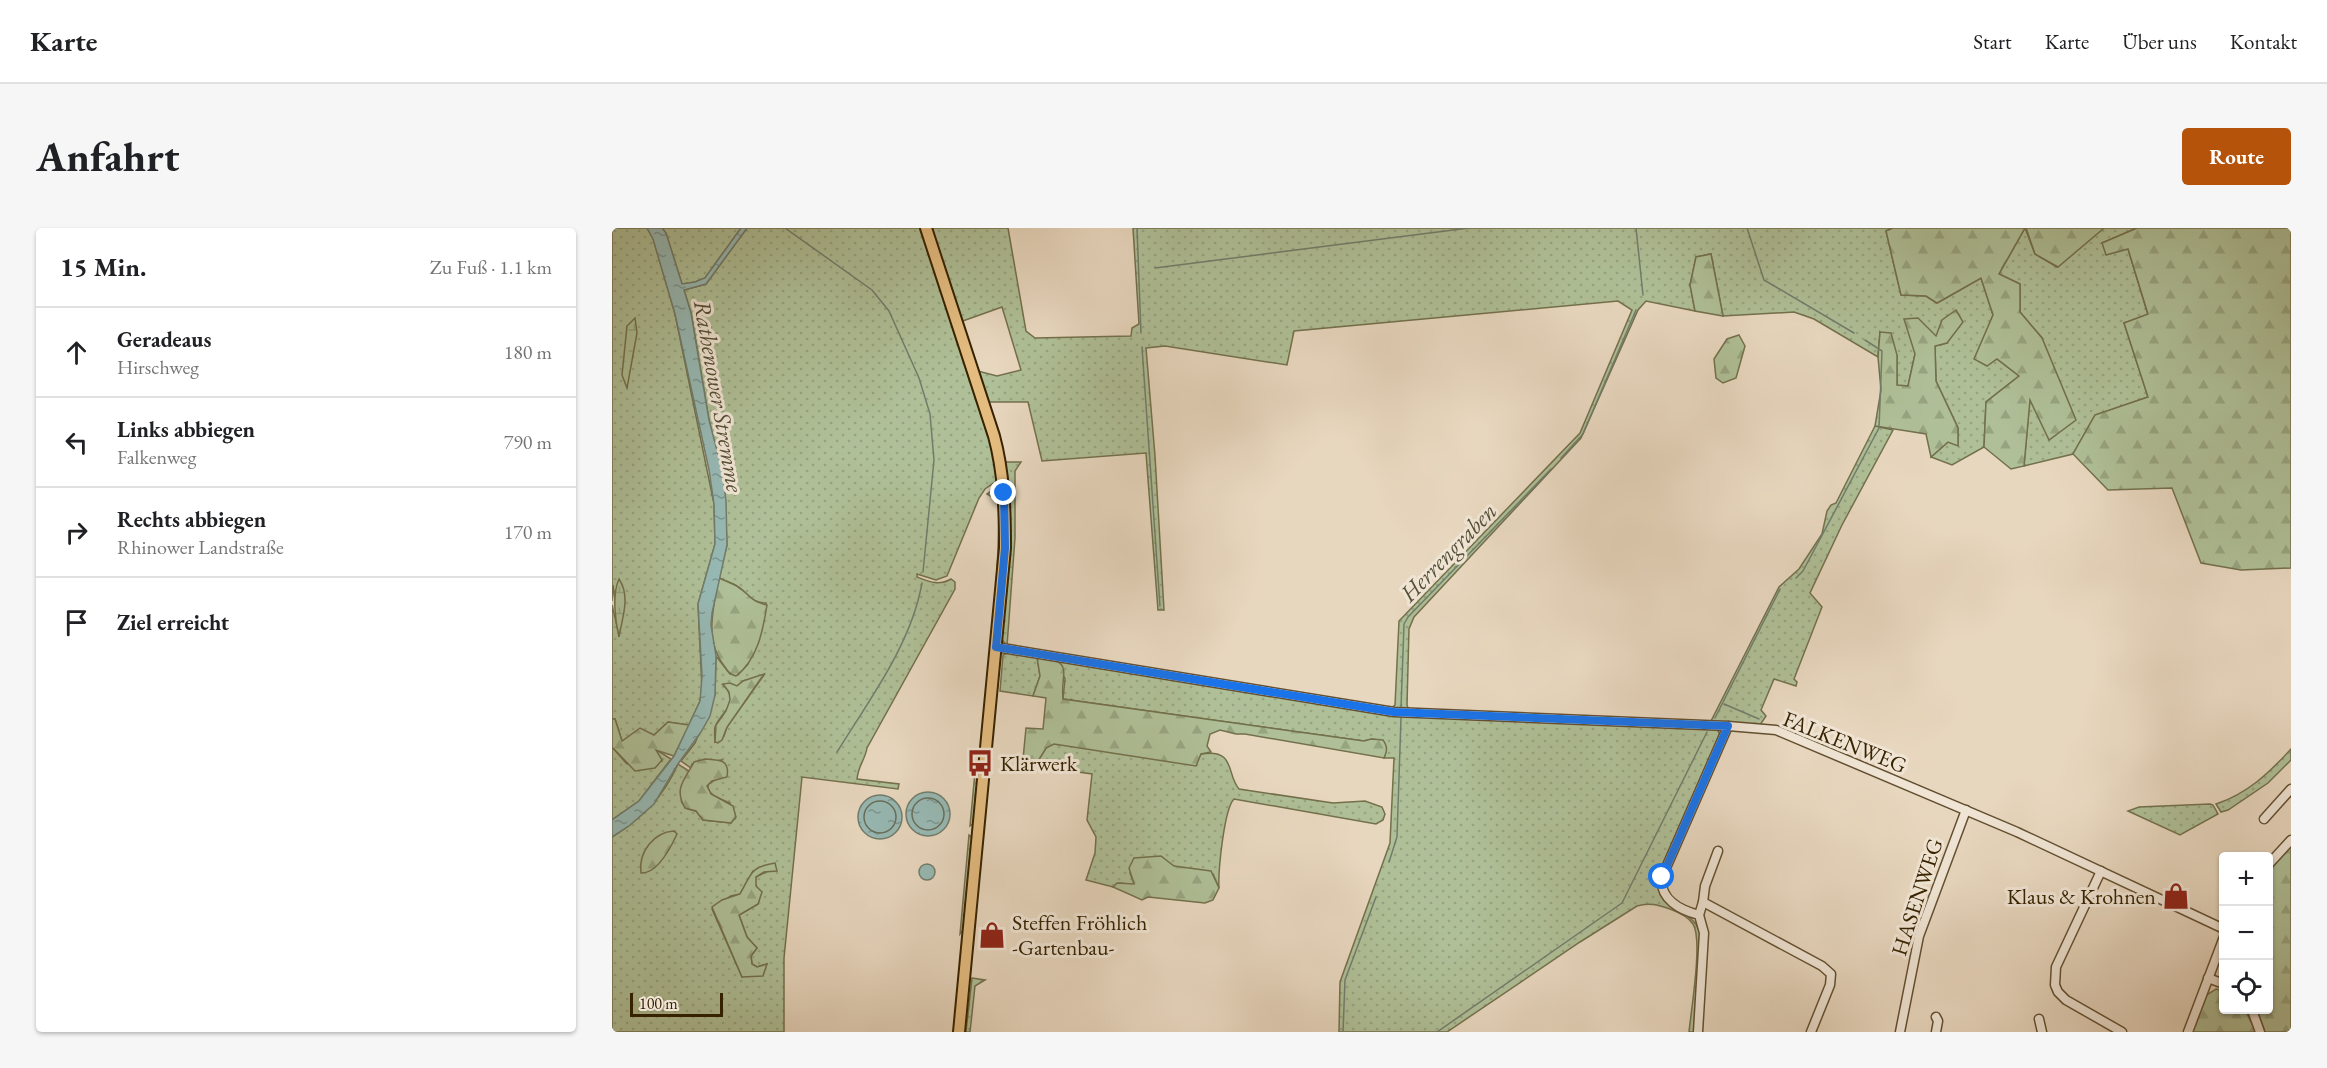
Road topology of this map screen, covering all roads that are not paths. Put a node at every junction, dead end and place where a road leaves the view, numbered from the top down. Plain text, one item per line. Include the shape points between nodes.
1 (926, 228) edge
2 (996, 647) junction
3 (1728, 726) junction
4 (2291, 789) edge
5 (1966, 810) junction
6 (2264, 819) dead end
7 (2291, 840) edge
8 (1718, 851) dead end
9 (2273, 860) edge
10 (2101, 871) junction
11 (1703, 902) junction
12 (1699, 915) junction
13 (2219, 927) edge
14 (2219, 948) edge
15 (2208, 978) junction
16 (2219, 982) edge
17 (2253, 1014) edge
18 (1936, 1017) dead end
19 (2039, 1019) dead end
20 (959, 1032) edge
21 (1698, 1032) edge
22 (1813, 1032) edge
23 (1900, 1032) edge
24 (1936, 1032) edge
25 (2042, 1032) edge
26 (2122, 1032) edge
27 (2188, 1032) edge
28 (2260, 1032) edge

1 - 2 main road via 1002,469 1005,548
2 - 3 street, FALKENWEG via 1394,712
2 - 20 main road
3 - 5 street, FALKENWEG via 1776,730
3 - 12 street via 1662,877 1661,888 1668,898
4 - 6 street
5 - 10 street, FALKENWEG
5 - 23 street, HASENWEG via 1919,936
7 - 9 street
8 - 11 street
10 - 13 street, FALKENWEG
10 - 26 street via 2061,954 2055,985 2066,1000
11 - 12 street
11 - 22 street via 1831,974
12 - 21 street via 1704,933
14 - 15 street
15 - 16 street
15 - 27 street
17 - 28 street
18 - 24 street
19 - 25 street

